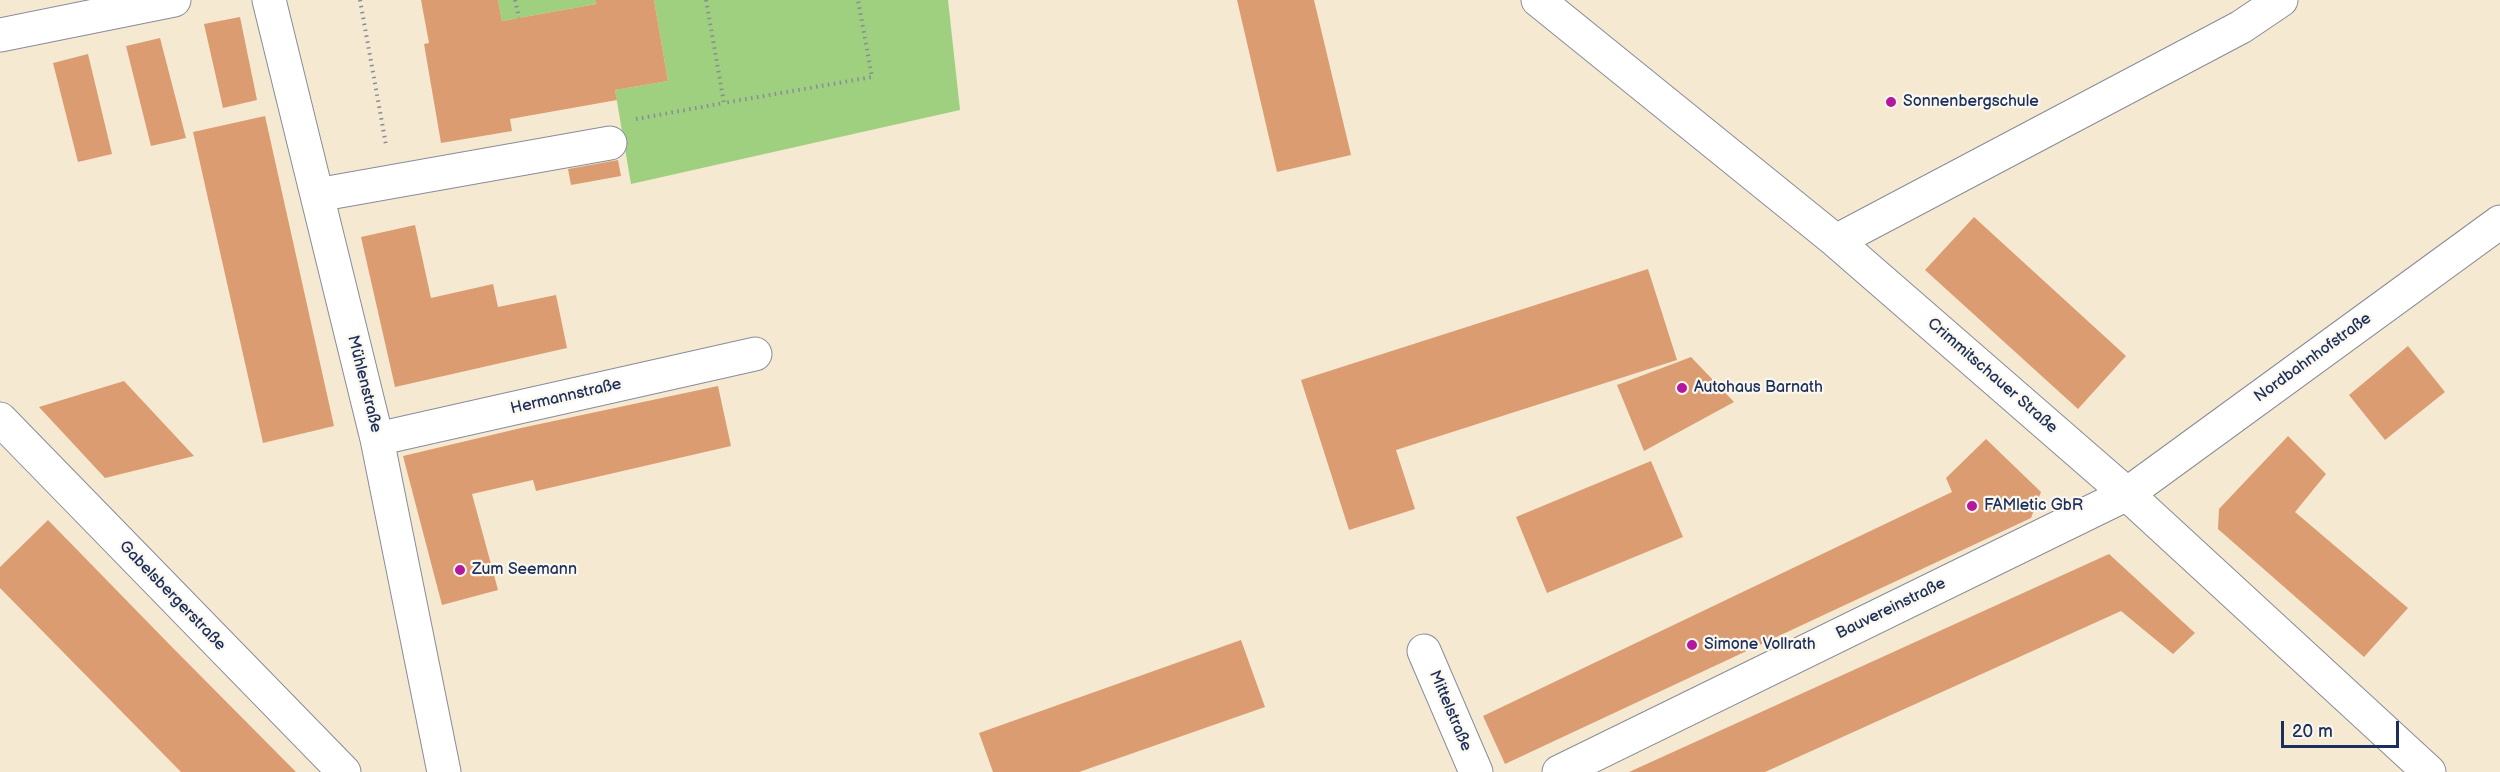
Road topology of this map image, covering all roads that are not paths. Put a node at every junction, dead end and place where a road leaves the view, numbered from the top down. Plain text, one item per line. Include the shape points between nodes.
1 (174, 0) edge
2 (269, 0) edge
3 (1538, 0) edge
4 (2281, 0) edge
5 (0, 35) edge
6 (610, 143) road end
7 (317, 195) junction
8 (2500, 222) edge
9 (1836, 241) junction
10 (755, 354) dead end
11 (0, 419) edge
12 (378, 439) junction
13 (2127, 494) junction
14 (1424, 651) dead end
15 (344, 772) edge
16 (444, 772) edge
17 (1476, 772) edge
18 (1559, 772) edge
19 (2429, 772) edge

1 - 5 street
2 - 7 street, Mühlenstraße
3 - 9 street, Crimmitschauer Straße
4 - 9 street via 2241,27
6 - 7 street
7 - 12 street, Mühlenstraße
8 - 13 street, Nordbahnhofstraße
9 - 13 street, Crimmitschauer Straße
10 - 12 street, Hermannstraße
11 - 15 street, Gabelsbergerstraße
12 - 16 street, Mühlenstraße
13 - 18 street, Bauvereinstraße
13 - 19 street, Crimmitschauer Straße
14 - 17 street, Mittelstraße

